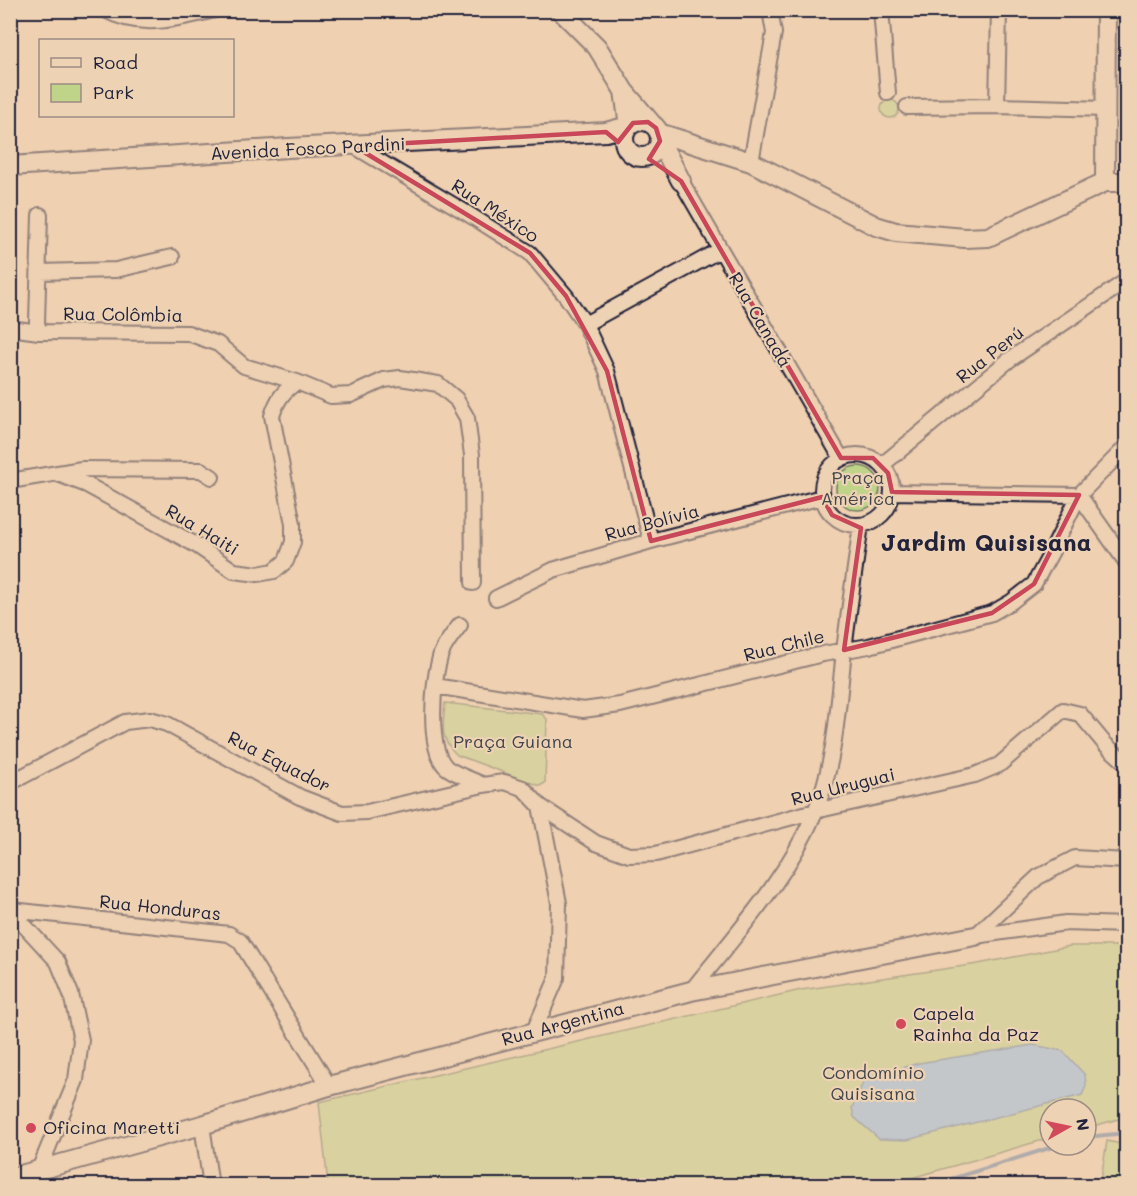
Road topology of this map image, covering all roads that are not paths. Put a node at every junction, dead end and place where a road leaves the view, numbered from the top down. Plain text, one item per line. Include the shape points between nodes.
1 (105, 10) edge
2 (215, 10) edge
3 (560, 10) edge
4 (770, 10) edge
5 (881, 10) edge
6 (999, 10) edge
7 (1106, 10) edge
8 (624, 91) junction
9 (888, 93) dead end
10 (997, 106) junction
11 (907, 108) dead end
12 (1105, 109) junction
13 (629, 126) junction
14 (606, 132) junction
15 (657, 133) junction
16 (354, 146) junction
17 (626, 148) junction
18 (645, 157) junction
19 (751, 162) junction
20 (10, 166) edge
21 (681, 181) junction
22 (1105, 182) junction
23 (1126, 182) edge
24 (40, 215) dead end
25 (720, 250) junction
26 (172, 257) dead end
27 (39, 272) junction
28 (1126, 280) edge
29 (585, 324) junction
30 (10, 328) edge
31 (39, 332) junction
32 (297, 382) junction
33 (1126, 447) edge
34 (841, 458) junction
35 (882, 465) junction
36 (58, 474) junction
37 (212, 477) dead end
38 (10, 481) edge
39 (892, 492) junction
40 (1079, 495) junction
41 (822, 497) junction
42 (861, 525) junction
43 (651, 541) junction
44 (1126, 562) edge
45 (473, 583) dead end
46 (496, 598) dead end
47 (460, 625) dead end
48 (844, 650) junction
49 (435, 686) junction
50 (1126, 763) edge
51 (10, 783) edge
52 (483, 785) junction
53 (540, 806) junction
54 (815, 811) junction
55 (1126, 861) edge
56 (11, 910) edge
57 (1126, 925) edge
58 (975, 936) junction
59 (691, 991) junction
60 (534, 1031) junction
61 (329, 1086) junction
62 (202, 1125) junction
63 (39, 1170) junction
64 (10, 1178) edge
65 (211, 1185) edge

1 - 2 street via 132,21 161,22
3 - 8 street via 597,47
4 - 19 street via 774,33
5 - 9 street
6 - 10 street
7 - 12 street
8 - 13 street
8 - 15 street
10 - 11 street
10 - 12 street
12 - 22 street
13 - 14 street, Avenida Fosco Pardini
13 - 15 street via 638,122
13 - 17 street via 624,136
14 - 16 street, Avenida Fosco Pardini
14 - 17 street
15 - 18 street via 655,151
15 - 19 street
15 - 21 street
16 - 20 street, Avenida Fosco Pardini
16 - 29 street, Rua México via 530,253
17 - 18 street
18 - 21 street
19 - 22 street via 876,226 896,232 965,238 988,237
21 - 25 street, Rua Canadá
22 - 23 street
24 - 27 street
25 - 29 street
25 - 34 street, Rua Canadá
26 - 27 street via 116,270
27 - 31 street
28 - 35 street, Rua Perú via 1009,360
29 - 43 street, Rua México via 607,371
30 - 31 street, Rua Colômbia
31 - 32 street, Rua Colômbia via 188,333 218,344 244,366
32 - 36 street, Rua Haiti via 284,390 272,416 293,524 293,542 286,561 274,571 234,571 196,545 97,490
32 - 45 street, Rua Colômbia via 331,396 351,395 384,380 419,380 438,384 456,399 467,417 472,455
33 - 40 street, Rua Chile
34 - 35 street via 862,455
34 - 41 street via 825,475
35 - 39 street
36 - 37 street via 82,468 201,470
36 - 38 street
39 - 40 street
39 - 42 street via 879,518
40 - 44 street
40 - 48 street, Rua Chile via 1034,584 1011,602 992,613
41 - 42 street via 832,515 850,525
41 - 43 street, Rua Bolívia
42 - 48 street
43 - 46 street, Rua Bolívia via 553,570
47 - 49 street via 441,654
48 - 49 street, Rua Chile via 620,705 583,710
48 - 54 street via 835,741
49 - 52 street via 437,750 446,767
50 - 54 street, Rua Uruguai via 1080,714 1063,710 999,765
51 - 52 street, Rua Equador via 125,722 150,719 168,724 300,797 342,813 367,812
52 - 53 street, Rua Equador via 504,782 523,788
53 - 54 street, Rua Uruguai via 596,843 629,855 656,854
53 - 60 street via 559,903 557,978
54 - 59 street via 792,857 744,926
55 - 58 street via 1075,858 1038,878
56 - 61 street, Rua Honduras via 229,934 240,941
56 - 63 street via 58,962 71,994 81,1040 76,1080
57 - 58 street, Rua Argentina via 1066,923
58 - 59 street, Rua Argentina
59 - 60 street, Rua Argentina
60 - 61 street, Rua Argentina
61 - 62 street, Rua Argentina
62 - 63 street, Rua Argentina
62 - 65 street
63 - 64 street, Rua Argentina

